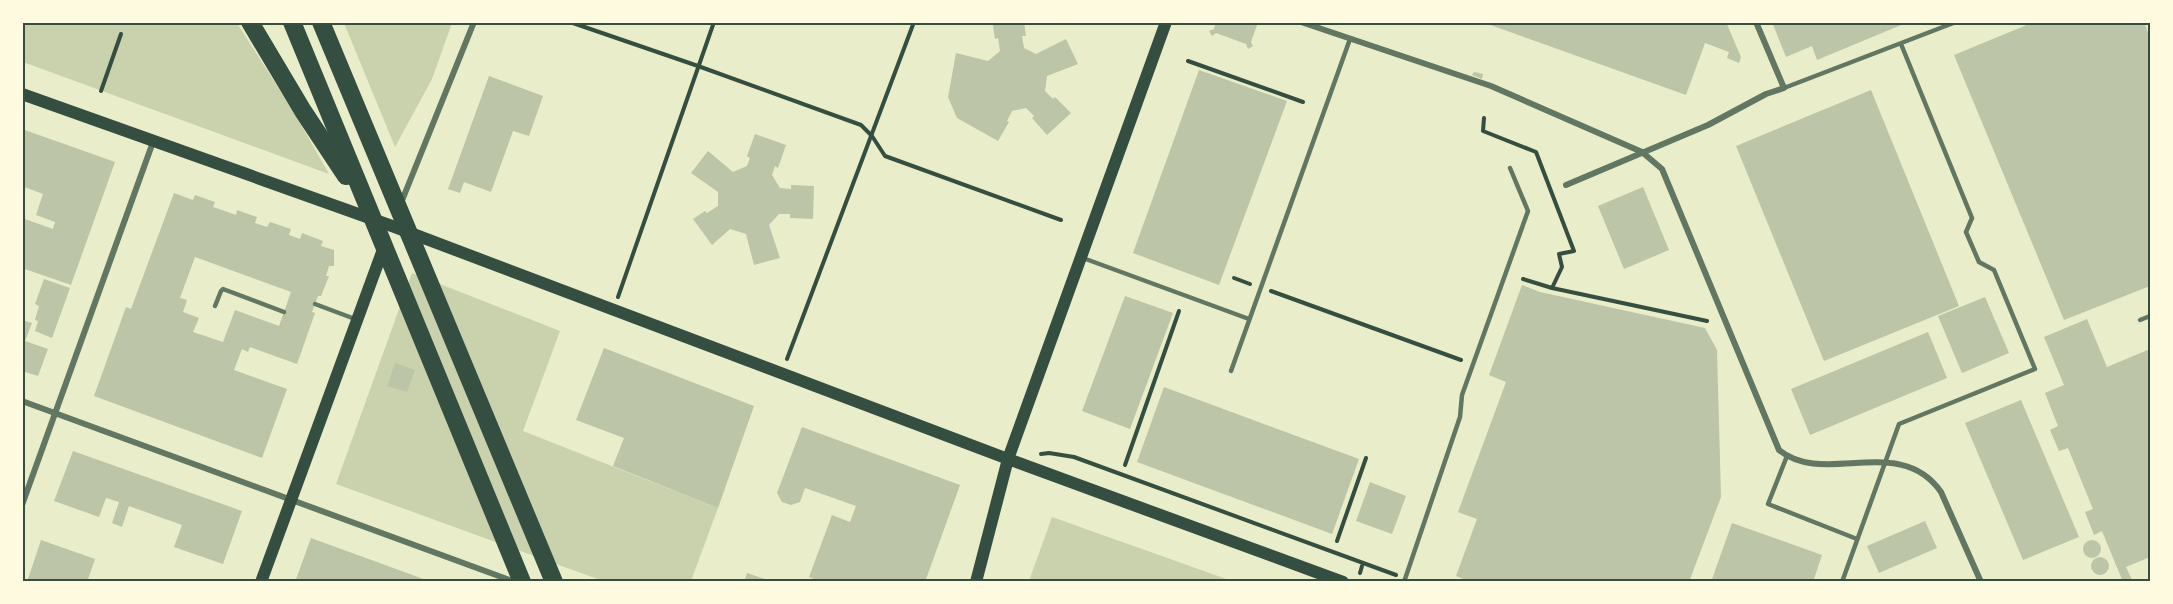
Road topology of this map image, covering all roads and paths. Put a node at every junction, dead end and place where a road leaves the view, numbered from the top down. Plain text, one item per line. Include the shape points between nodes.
1 (250, 22) edge
2 (292, 22) edge
3 (321, 22) edge
4 (474, 22) edge
5 (570, 22) edge
6 (714, 22) edge
7 (914, 22) edge
8 (1166, 22) edge
9 (1301, 22) edge
10 (1756, 22) edge
11 (1956, 22) edge
12 (121, 34) dead end
13 (1350, 39) junction
14 (1901, 44) junction
15 (1188, 61) dead end
16 (698, 66) junction
17 (1784, 88) junction
18 (101, 91) dead end
19 (22, 94) edge
20 (1303, 102) dead end
21 (1484, 118) dead end
22 (872, 136) junction
23 (153, 142) junction
24 (1642, 152) junction
25 (1510, 168) dead end
26 (1566, 185) dead end
27 (363, 199) junction
28 (1061, 220) dead end
29 (392, 226) junction
30 (1080, 257) junction
31 (1234, 278) dead end
32 (1523, 279) dead end
33 (1261, 288) junction
34 (1552, 288) junction
35 (315, 304) dead end
36 (215, 306) dead end
37 (614, 310) junction
38 (1179, 311) dead end
39 (284, 312) dead end
40 (2151, 316) edge
41 (1250, 319) junction
42 (357, 320) junction
43 (2140, 320) dead end
44 (1707, 321) dead end
45 (1472, 364) junction
46 (1231, 371) dead end
47 (782, 373) junction
48 (22, 401) edge
49 (55, 412) junction
50 (1039, 454) dead end
51 (1787, 456) junction
52 (1366, 458) dead end
53 (1008, 459) junction
54 (1884, 463) junction
55 (1125, 465) dead end
56 (292, 501) junction
57 (22, 505) edge
58 (1857, 539) junction
59 (1337, 541) dead end
60 (1362, 566) dead end
61 (1360, 573) dead end
62 (498, 579) edge
63 (1405, 580) edge
64 (261, 582) edge
65 (515, 582) edge
66 (522, 582) edge
67 (554, 582) edge
68 (976, 582) edge
69 (1342, 582) edge
70 (1842, 582) edge
71 (1981, 582) edge

1 - 27 highway via 303,111
2 - 27 highway
3 - 67 highway
4 - 29 street
5 - 16 path
6 - 16 path
7 - 22 path
8 - 30 main road
9 - 13 street
10 - 17 street
11 - 14 lane
12 - 18 path
13 - 24 street via 1491,86
13 - 33 lane
14 - 17 lane
14 - 54 lane via 1972,218 1966,232 1979,262 1995,270 2035,369 1899,424
15 - 20 path
16 - 22 path via 861,125
16 - 37 path
17 - 24 street
19 - 23 main road
21 - 34 path via 1483,131 1536,152 1574,251 1559,254 1562,267
22 - 28 path via 885,156
22 - 47 path
23 - 29 main road
23 - 49 street
24 - 26 street
24 - 51 street via 1662,169 1776,445
25 - 45 lane via 1528,211
27 - 66 highway
29 - 37 main road
29 - 42 main road
30 - 41 lane
30 - 53 main road
31 - 33 path
32 - 34 path
33 - 41 lane
33 - 45 path
34 - 44 path
35 - 42 lane
36 - 39 lane via 223,289
37 - 47 main road
38 - 55 path
40 - 43 lane
41 - 46 lane
42 - 56 main road
45 - 63 lane via 1460,417
47 - 53 main road
48 - 49 street
49 - 56 street
49 - 57 street
50 - 63 path via 1074,457
51 - 54 street via 1818,463
51 - 58 lane via 1768,504
52 - 59 path
53 - 68 main road
53 - 69 main road
54 - 58 lane
54 - 71 street via 1913,468 1936,485
56 - 62 street
56 - 64 main road
58 - 70 lane
60 - 61 path
62 - 65 street

